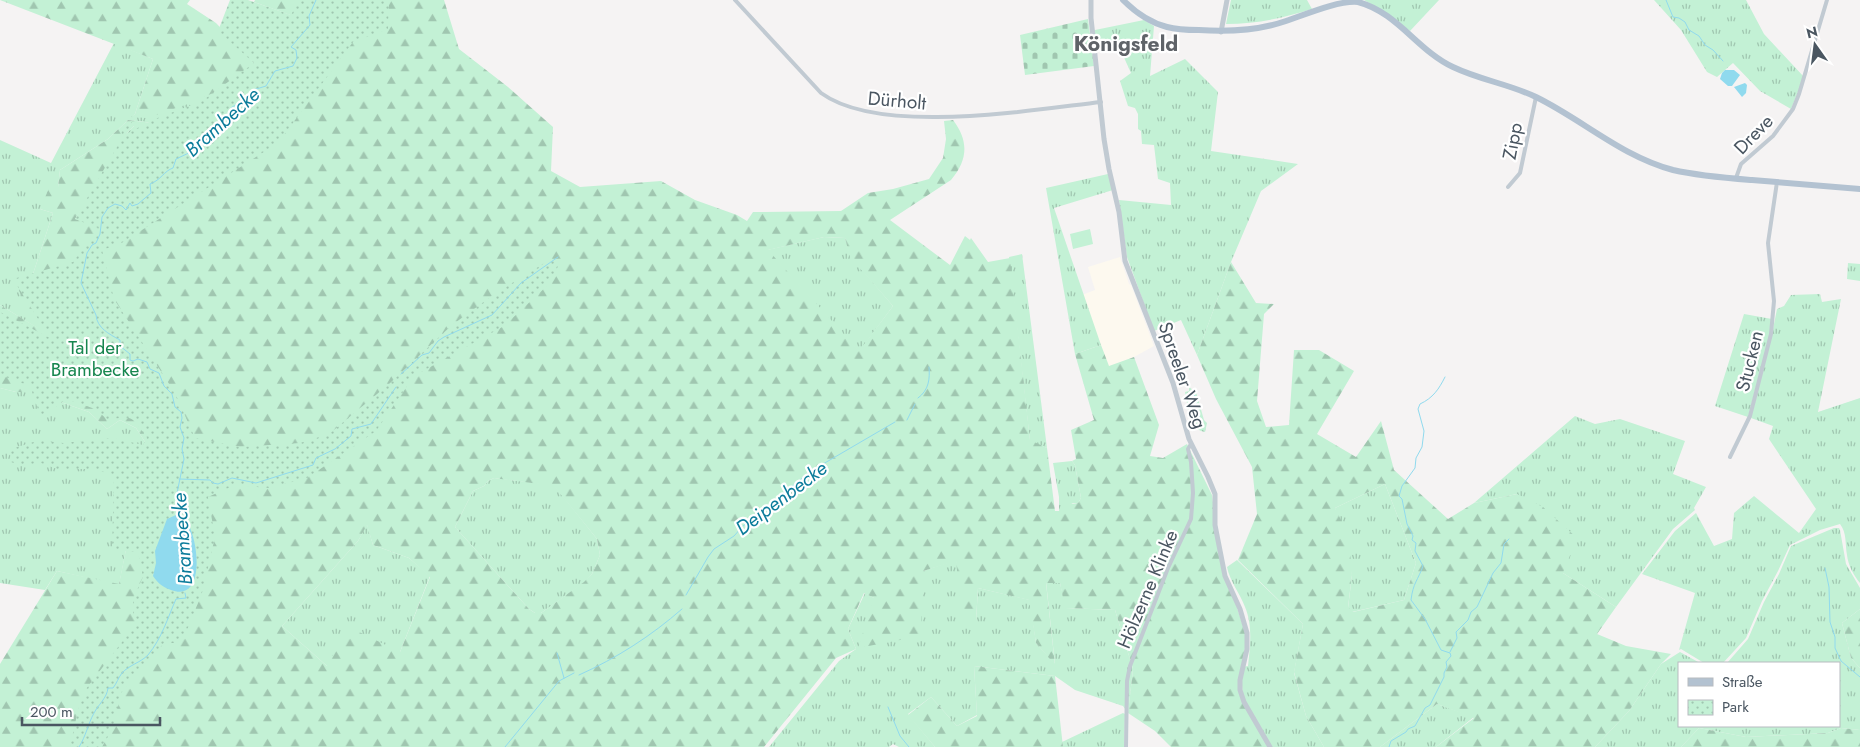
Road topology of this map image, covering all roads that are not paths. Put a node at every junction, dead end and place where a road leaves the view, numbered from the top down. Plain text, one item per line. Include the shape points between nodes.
1 (735, 0) edge
2 (1090, 0) edge
3 (1124, 0) edge
4 (1227, 0) edge
5 (1827, 0) edge
6 (1222, 32) junction
7 (1536, 97) junction
8 (1101, 102) junction
9 (1736, 178) junction
10 (1777, 182) junction
11 (1508, 187) dead end
12 (1860, 189) edge
13 (1191, 444) junction
14 (1730, 457) dead end
15 (1126, 747) edge
16 (1270, 747) edge

1 - 8 street, Dürholt via 821,93 852,109 884,114 957,117
2 - 8 street, Spreeler Weg
3 - 6 main road via 1147,18 1166,27
4 - 6 street
5 - 9 street, Dreve via 1793,110 1773,136 1741,164
6 - 7 main road via 1268,27 1338,3 1358,2 1392,20 1434,57 1461,71
7 - 9 main road via 1649,162 1690,173
7 - 11 street, Zipp via 1520,173
8 - 13 street, Spreeler Weg via 1105,147 1119,212 1125,261 1173,383
9 - 10 main road
10 - 12 main road
10 - 14 street, Stucken via 1768,243 1774,301 1771,334 1750,416
13 - 15 street, Hölzerne Klinke via 1188,449 1193,512 1130,666
13 - 16 street, Spreeler Weg via 1212,487 1223,569 1246,629 1241,694

